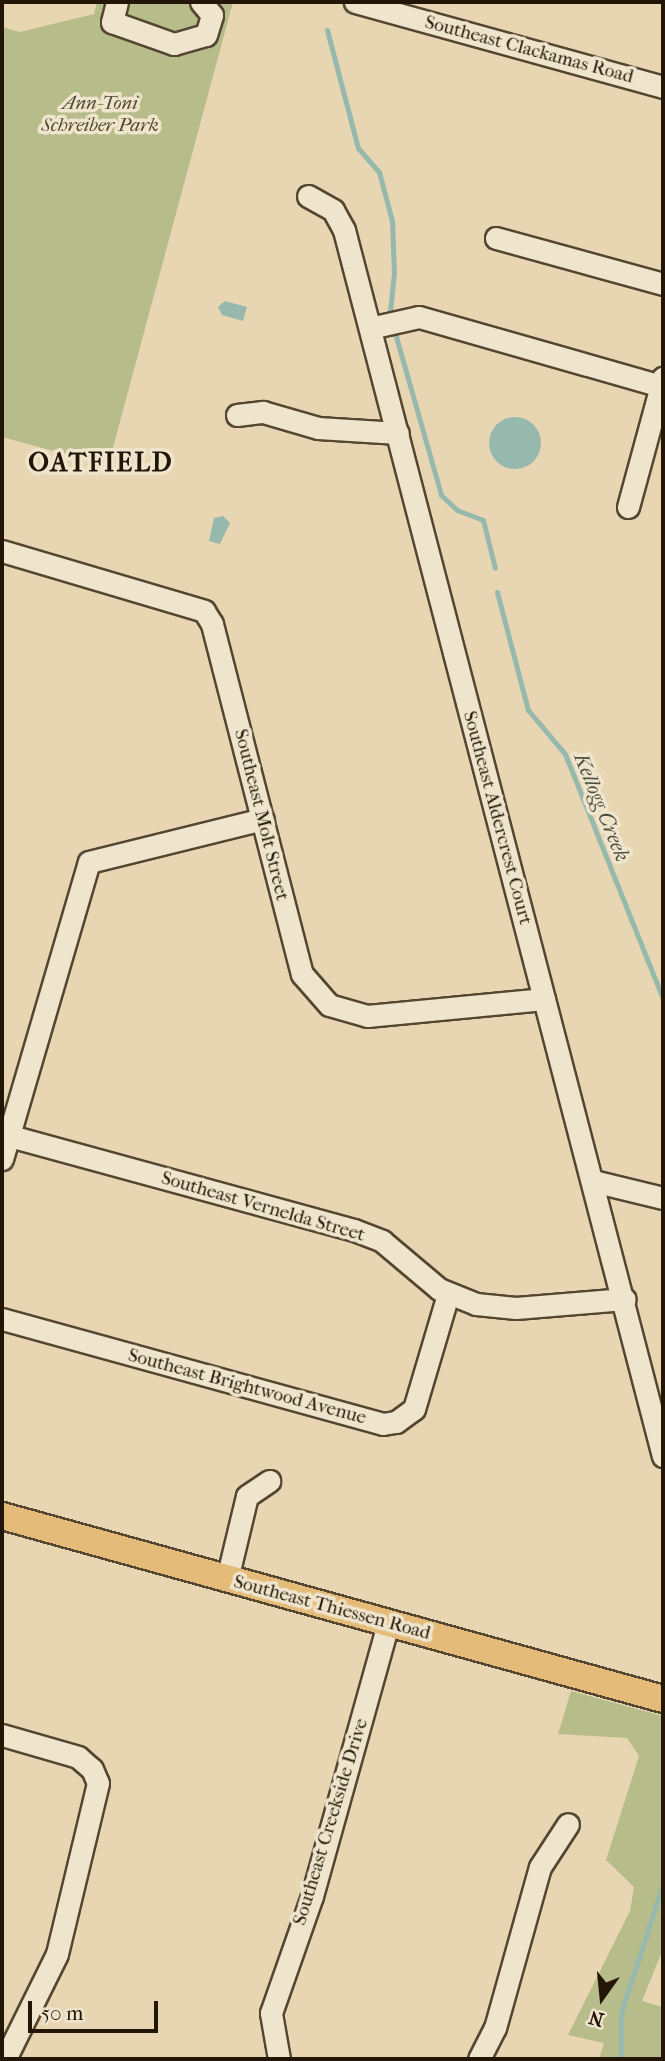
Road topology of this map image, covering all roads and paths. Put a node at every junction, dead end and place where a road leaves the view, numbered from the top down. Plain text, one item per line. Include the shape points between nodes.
1 (117, 2) edge
2 (201, 2) edge
3 (355, 2) edge
4 (663, 87) edge
5 (309, 196) dead end
6 (496, 239) dead end
7 (663, 284) edge
8 (370, 328) junction
9 (662, 382) edge
10 (237, 415) dead end
11 (398, 433) junction
12 (628, 507) dead end
13 (2, 551) edge
14 (263, 819) junction
15 (544, 999) junction
16 (10, 1136) junction
17 (2, 1159) edge
18 (593, 1181) junction
19 (663, 1198) edge
20 (448, 1294) junction
21 (625, 1299) junction
22 (2, 1319) edge
23 (663, 1456) edge
24 (270, 1481) dead end
25 (2, 1516) edge
26 (227, 1579) junction
27 (388, 1624) junction
28 (663, 1699) edge
29 (2, 1735) edge
30 (568, 1824) dead end
31 (5, 2059) edge
32 (279, 2059) edge
33 (479, 2059) edge

1 - 2 street via 112,22 174,44 206,35 212,15
3 - 4 street, Southeast Clackamas Road
5 - 8 street, Southeast Aldercrest Court via 333,210 344,230
6 - 7 street
8 - 9 street via 419,317
8 - 11 street, Southeast Aldercrest Court
9 - 12 street
10 - 11 street via 263,412 318,428
11 - 15 street, Southeast Aldercrest Court
13 - 14 street, Southeast Molt Street via 204,611 212,624
14 - 15 street, Southeast Molt Street via 302,974 329,1005 367,1016
14 - 16 street via 89,862
15 - 18 street, Southeast Aldercrest Court
16 - 17 street
16 - 20 street, Southeast Vernelda Street via 355,1230 382,1241
18 - 19 street
18 - 21 street, Southeast Aldercrest Court
20 - 21 street, Southeast Vernelda Street via 495,1308
20 - 22 street, Southeast Brightwood Avenue via 414,1409 396,1422 383,1423
21 - 23 street, Southeast Aldercrest Court
24 - 26 street via 247,1496
25 - 26 main road, Southeast Thiessen Road
26 - 27 main road, Southeast Thiessen Road
27 - 28 main road, Southeast Thiessen Road
27 - 32 street, Southeast Creekside Drive via 312,1896 271,2013
29 - 31 street via 78,1758 92,1769 98,1783 57,1954
30 - 33 street via 540,1867 495,2028

